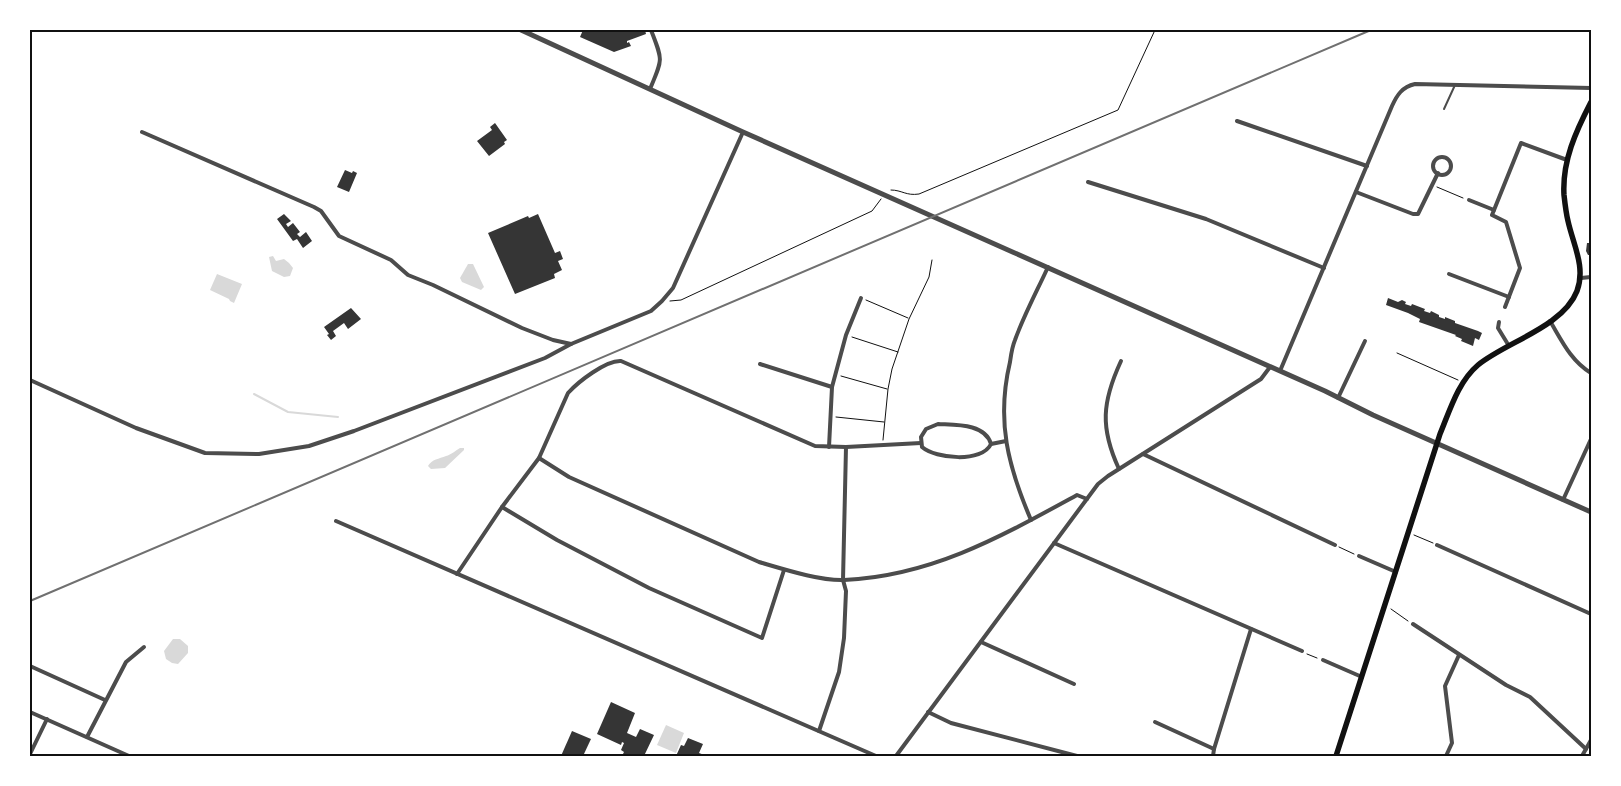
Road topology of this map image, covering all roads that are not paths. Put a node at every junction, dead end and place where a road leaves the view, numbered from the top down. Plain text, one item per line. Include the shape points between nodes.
1 (520, 30) edge
2 (651, 30) edge
3 (1455, 85) junction
4 (1591, 88) edge
5 (650, 89) junction
6 (1591, 102) edge
7 (1444, 109) dead end
8 (1237, 121) dead end
9 (142, 132) dead end
10 (743, 132) junction
11 (1567, 160) junction
12 (1366, 166) junction
13 (1438, 173) junction
14 (1088, 182) dead end
15 (1356, 192) junction
16 (1469, 200) road end
17 (1494, 210) junction
18 (1048, 267) junction
19 (1324, 268) junction
20 (1449, 274) dead end
21 (1591, 277) edge
22 (1581, 278) junction
23 (1509, 297) junction
24 (861, 298) road end
25 (1505, 307) dead end
26 (1550, 321) junction
27 (1499, 322) dead end
28 (1364, 341) dead end
29 (570, 344) junction
30 (1509, 346) junction
31 (1121, 361) dead end
32 (760, 364) dead end
33 (1270, 367) junction
34 (1280, 371) junction
35 (1591, 373) edge
36 (30, 380) edge
37 (832, 387) junction
38 (1338, 398) junction
39 (1591, 439) edge
40 (1006, 441) junction
41 (920, 443) junction
42 (991, 444) junction
43 (1437, 444) junction
44 (846, 447) junction
45 (829, 448) junction
46 (1143, 454) junction
47 (539, 458) junction
48 (1119, 469) junction
49 (1087, 499) junction
50 (1563, 500) junction
51 (502, 506) junction
52 (1591, 512) edge
53 (1031, 520) junction
54 (336, 521) dead end
55 (1054, 543) junction
56 (1335, 545) road end
57 (1437, 545) road end
58 (1359, 556) road end
59 (784, 570) junction
60 (1396, 572) junction
61 (457, 574) junction
62 (843, 580) junction
63 (1591, 614) edge
64 (1413, 624) road end
65 (1251, 629) junction
66 (981, 642) junction
67 (144, 647) dead end
68 (1302, 651) road end
69 (1459, 655) junction
70 (1323, 660) road end
71 (30, 666) edge
72 (1362, 677) junction
73 (1074, 684) dead end
74 (105, 700) junction
75 (30, 712) edge
76 (928, 712) junction
77 (47, 719) junction
78 (1155, 722) dead end
79 (819, 731) junction
80 (87, 737) junction
81 (1591, 740) edge
82 (1214, 749) junction
83 (1586, 749) junction
84 (30, 754) edge
85 (121, 754) edge
86 (129, 756) edge
87 (876, 756) edge
88 (896, 756) edge
89 (1077, 756) edge
90 (1214, 756) edge
91 (1336, 756) edge
92 (1446, 756) edge
93 (1582, 756) edge

1 - 5 street
2 - 5 street via 661,58
3 - 4 street
3 - 7 lane
3 - 12 street via 1415,84 1401,90
5 - 10 street
6 - 11 main road
8 - 12 street
9 - 29 street via 314,207 321,211 339,236 391,260 408,275 530,331
10 - 18 street
10 - 29 street via 673,288 651,311
11 - 17 street via 1521,143
11 - 22 main road via 1564,197
12 - 15 street
13 - 13 street via 1445,174 1450,169 1450,162 1445,158 1438,158 1434,163
13 - 15 street via 1418,214
14 - 19 street via 1206,219
15 - 19 street
16 - 17 street
17 - 23 street via 1492,215 1506,222 1520,268
18 - 33 street
18 - 40 street via 1014,340 1002,412
19 - 34 street
20 - 23 street
21 - 22 street
22 - 26 main road via 1573,298
23 - 25 street
24 - 37 street via 846,335
26 - 30 main road
26 - 35 street via 1571,357
27 - 30 street via 1498,328
28 - 38 street
29 - 36 street via 545,358 354,431 309,446 259,454 205,453 136,428
30 - 43 main road via 1478,365 1463,383
31 - 48 street via 1108,394 1105,413 1107,436
32 - 37 street
33 - 34 street
33 - 46 street via 1261,379
34 - 38 street
37 - 45 street
38 - 43 street
39 - 50 street
40 - 42 street
40 - 53 street via 1016,484
41 - 42 street via 926,451 953,456 976,456
41 - 42 street via 922,432 938,424 973,428 985,434
41 - 44 street
43 - 50 street
43 - 60 main road
44 - 45 street
44 - 62 street
45 - 47 street via 801,441 614,360 568,394
46 - 48 street
46 - 56 street
47 - 51 street
47 - 59 street via 569,477
48 - 49 street via 1098,484
49 - 53 street via 1077,495
49 - 55 street
50 - 52 street
51 - 59 street via 557,540 649,588 762,638
51 - 61 street
53 - 62 street via 977,548 930,565 888,575
54 - 61 street
55 - 65 street
55 - 66 street
57 - 63 street
58 - 60 street
59 - 62 street
60 - 72 main road
61 - 79 street
62 - 79 street via 845,619 839,672
64 - 69 street
65 - 68 street
65 - 82 street
66 - 73 street
66 - 76 street
67 - 74 street via 126,662
69 - 83 street via 1530,697
69 - 92 street via 1445,686 1452,743
70 - 72 street
71 - 74 street
72 - 91 main road
74 - 80 street
75 - 77 street
76 - 88 street
76 - 89 street via 951,723
77 - 80 street
77 - 84 street
78 - 82 street
79 - 87 street
80 - 85 street
81 - 83 street
82 - 90 street
83 - 93 street
85 - 86 street

